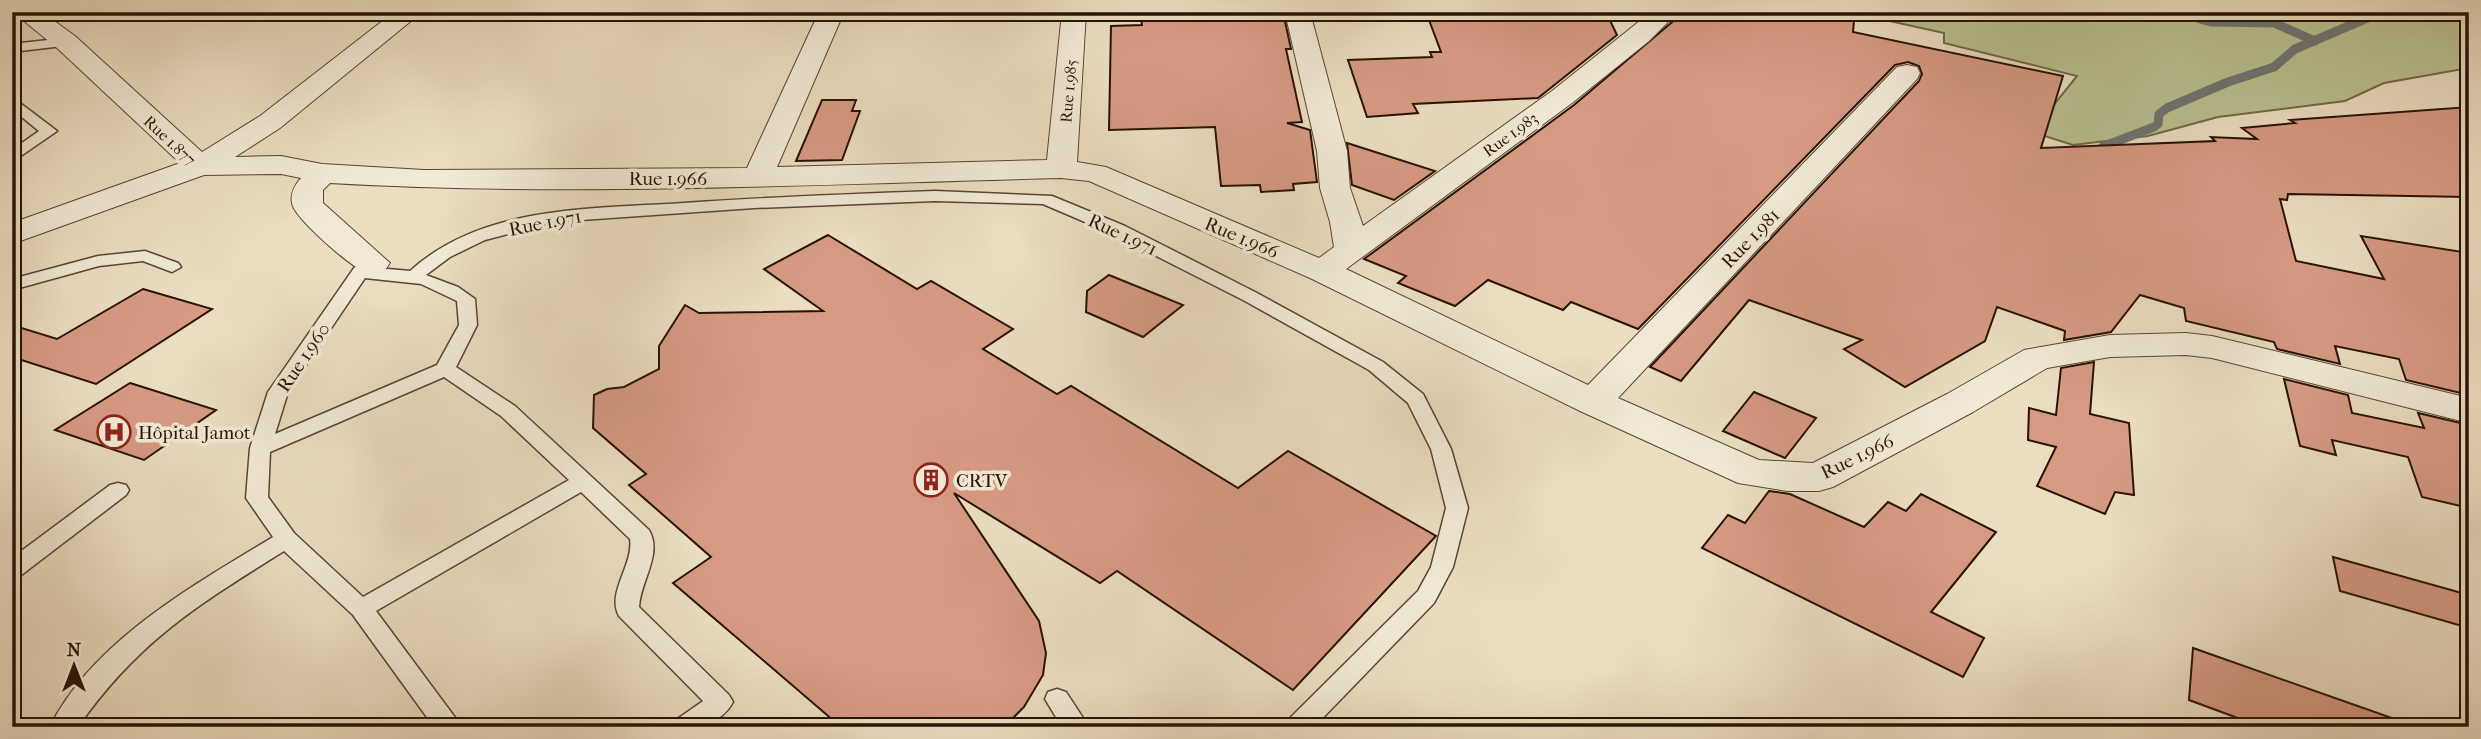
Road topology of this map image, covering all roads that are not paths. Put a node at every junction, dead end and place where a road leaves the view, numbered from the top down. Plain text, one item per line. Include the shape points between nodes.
1 (25, 12) edge
2 (410, 12) edge
3 (832, 12) edge
4 (1074, 12) edge
5 (1297, 12) edge
6 (1666, 12) edge
7 (66, 42) junction
8 (12, 48) edge
9 (1907, 73) dead end
10 (12, 101) edge
11 (12, 157) edge
12 (200, 166) junction
13 (1061, 169) junction
14 (322, 173) junction
15 (758, 177) junction
16 (12, 234) edge
17 (1351, 251) junction
18 (172, 267) dead end
19 (367, 267) junction
20 (1322, 271) junction
21 (415, 276) junction
22 (12, 285) edge
23 (445, 369) junction
24 (1593, 402) junction
25 (2469, 411) edge
26 (260, 448) junction
27 (584, 481) junction
28 (118, 490) dead end
29 (286, 539) junction
30 (12, 570) edge
31 (360, 609) junction
32 (1057, 699) dead end
33 (63, 727) edge
34 (449, 727) edge
35 (685, 727) edge
36 (1076, 727) edge
37 (1297, 727) edge

1 - 7 street, Rue 1.877
2 - 12 street via 270,122
3 - 15 street
4 - 13 street, Rue 1.985
5 - 17 street via 1332,151 1335,188
6 - 17 street, Rue 1.983 via 1562,97
7 - 8 lane
7 - 12 street, Rue 1.877
9 - 24 street, Rue 1.981
10 - 11 lane via 49,131
12 - 14 street, Rue 1.966 via 281,165
12 - 16 street, Rue 1.877
13 - 15 street, Rue 1.966
13 - 20 street, Rue 1.966 via 1095,173
14 - 15 street, Rue 1.966 via 424,179
14 - 19 street via 308,189 307,205
17 - 20 street, Rue 1.983
18 - 22 lane via 145,256 98,261
19 - 21 lane
19 - 26 lane, Rue 1.960 via 278,392
20 - 24 street, Rue 1.966
21 - 23 lane via 442,284 466,299 468,325
21 - 37 lane, Rue 1.971 via 441,253 522,223 552,217 934,196 1046,199 1119,230 1249,296 1376,366 1416,398 1441,449 1457,508 1442,567 1426,597
23 - 26 lane
23 - 27 lane via 508,411
24 - 25 street, Rue 1.966 via 1752,473 1787,477 1819,477 2037,358 2110,346 2212,347
26 - 29 lane, Rue 1.960 via 257,498
27 - 31 lane
27 - 35 lane via 641,536 645,549 630,583 627,610 720,702
28 - 30 lane
29 - 31 lane, Rue 1.960
29 - 33 lane via 149,629 108,668
31 - 34 lane, Rue 1.960
32 - 36 lane

